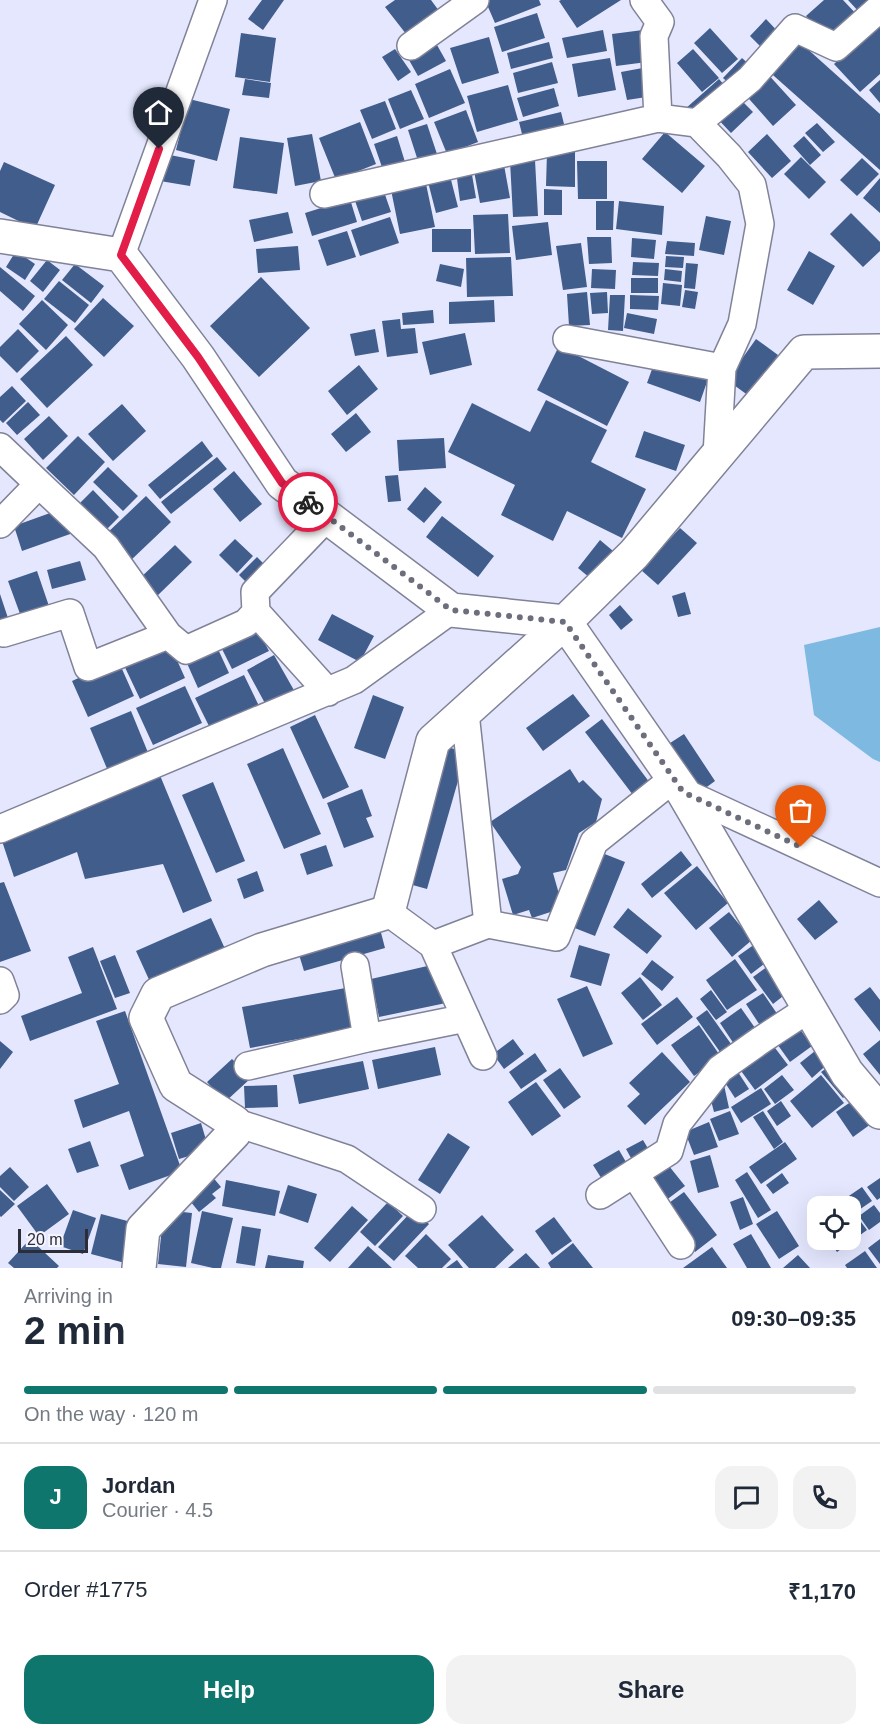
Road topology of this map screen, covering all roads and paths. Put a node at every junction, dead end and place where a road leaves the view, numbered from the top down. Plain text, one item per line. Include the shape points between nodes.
1 (213, 0) edge
2 (475, 0) edge
3 (644, 0) edge
4 (880, 8) edge
5 (411, 46) dead end
6 (658, 118) junction
7 (697, 123) junction
8 (324, 194) dead end
9 (0, 236) edge
10 (121, 255) junction
11 (567, 339) dead end
12 (880, 351) edge
13 (722, 368) junction
14 (0, 447) edge
15 (717, 455) junction
16 (39, 484) junction
17 (327, 516) junction
18 (0, 524) edge
19 (451, 610) junction
20 (256, 612) junction
21 (565, 622) junction
22 (4, 633) dead end
23 (168, 635) junction
24 (328, 692) junction
25 (465, 713) junction
26 (678, 785) junction
27 (0, 829) edge
28 (880, 883) edge
29 (388, 912) junction
30 (488, 924) junction
31 (433, 945) junction
32 (355, 966) dead end
33 (0, 981) edge
34 (0, 1000) edge
35 (810, 1008) junction
36 (466, 1018) junction
37 (367, 1038) junction
38 (483, 1056) dead end
39 (248, 1066) dead end
40 (880, 1112) edge
41 (234, 1122) junction
42 (634, 1173) junction
43 (600, 1195) dead end
44 (422, 1209) dead end
45 (681, 1245) dead end
46 (139, 1268) edge

1 - 10 street
2 - 5 street
3 - 6 street via 660,22 654,36
4 - 7 street via 836,47 795,28 750,79
6 - 7 street
6 - 8 street
7 - 13 street via 752,185 760,224 742,324
9 - 10 street
10 - 17 street via 198,357 282,483
11 - 13 street
12 - 15 street via 804,352
13 - 15 street
14 - 16 street
15 - 21 street via 634,554
16 - 18 street
16 - 23 street via 106,547
17 - 19 street
17 - 20 street via 255,592
19 - 21 street
19 - 24 street via 354,681
20 - 23 street via 246,623 186,650
20 - 24 street
21 - 25 street
21 - 26 street
22 - 23 street via 70,614 88,667
24 - 27 street
25 - 29 street via 433,741
25 - 30 street
26 - 28 street
26 - 30 street via 594,842 556,937
26 - 35 street
29 - 31 street
29 - 41 street via 262,950 158,994 146,1018 176,1085
30 - 31 street
31 - 36 street
32 - 37 street
33 - 34 street via 5,995
35 - 40 street via 847,1072
35 - 42 street via 720,1069 677,1124 669,1151
36 - 37 street
36 - 38 street
37 - 39 street
41 - 44 street via 347,1159
41 - 46 street via 234,1133 142,1229
42 - 43 street
42 - 45 street

